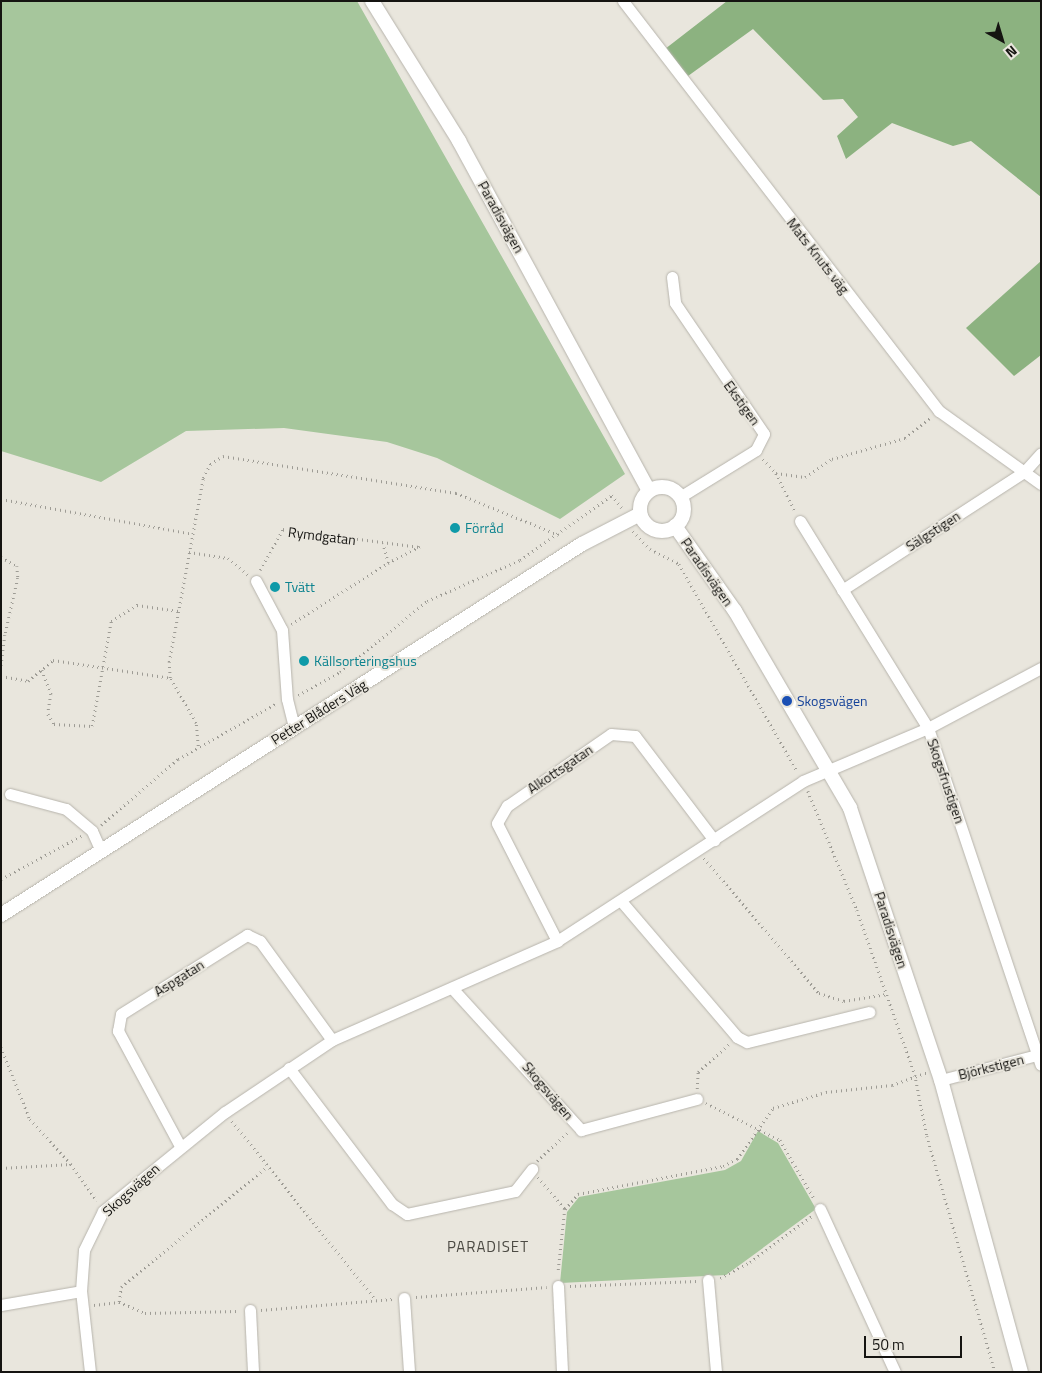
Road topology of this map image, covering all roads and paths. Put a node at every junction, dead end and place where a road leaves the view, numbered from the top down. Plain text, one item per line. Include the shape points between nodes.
1 (372, 1) edge
2 (623, 1) edge
3 (672, 277) dead end
4 (939, 411) junction
5 (756, 450) junction
6 (1041, 452) edge
7 (1024, 472) junction
8 (776, 474) junction
9 (1041, 484) edge
10 (649, 491) junction
11 (680, 497) junction
12 (1, 499) edge
13 (640, 514) junction
14 (627, 521) junction
15 (800, 521) joint
16 (676, 526) junction
17 (193, 533) junction
18 (559, 535) junction
19 (383, 544) junction
20 (189, 553) junction
21 (1, 557) edge
22 (388, 562) junction
23 (256, 582) junction
24 (842, 590) junction
25 (178, 610) junction
26 (282, 630) junction
27 (3, 635) edge
28 (1, 668) edge
29 (104, 668) junction
30 (1041, 668) edge
31 (42, 670) junction
32 (1, 676) edge
33 (170, 678) junction
34 (287, 699) junction
35 (294, 727) junction
36 (928, 728) junction
37 (198, 746) junction
38 (828, 769) junction
39 (803, 781) junction
40 (10, 794) dead end
41 (92, 831) junction
42 (714, 840) junction
43 (101, 851) junction
44 (698, 851) junction
45 (1, 879) edge
46 (621, 901) junction
47 (1, 915) edge
48 (557, 941) junction
49 (452, 988) junction
50 (886, 994) junction
51 (869, 1012) dead end
52 (737, 1037) junction
53 (332, 1040) junction
54 (1, 1047) edge
55 (1040, 1058) edge
56 (289, 1068) junction
57 (915, 1075) junction
58 (939, 1075) junction
59 (697, 1099) junction
60 (225, 1112) junction
61 (756, 1126) junction
62 (581, 1130) junction
63 (180, 1146) junction
64 (71, 1164) junction
65 (268, 1166) junction
66 (1, 1168) edge
67 (532, 1169) junction
68 (565, 1208) junction
69 (820, 1209) junction
70 (103, 1211) junction
71 (708, 1280) joint
72 (558, 1286) joint
73 (81, 1291) junction
74 (404, 1298) dead end
75 (377, 1300) dead end
76 (119, 1302) dead end
77 (1, 1306) edge
78 (250, 1310) dead end
79 (90, 1372) edge
80 (253, 1372) edge
81 (409, 1372) edge
82 (562, 1372) edge
83 (716, 1372) edge
84 (895, 1372) edge
85 (995, 1372) edge
86 (1022, 1372) edge

1 - 10 street, Paradisvägen via 460,141
2 - 4 street, Mats Knuts väg
3 - 5 street, Ekstigen via 675,303 764,434
4 - 7 street, Mats Knuts väg
4 - 8 path via 904,438 832,459 805,477
5 - 8 path
5 - 11 street
6 - 7 street, Sälgstigen
7 - 9 street, Mats Knuts väg
7 - 24 street, Sälgstigen
8 - 15 path
10 - 11 street via 662,487
10 - 13 street via 641,501
11 - 16 street via 683,516
12 - 17 path
13 - 14 street, Petter Blåders Väg
13 - 16 street via 654,530
14 - 18 path via 612,495
14 - 35 street, Petter Blåders Väg via 582,544
14 - 39 path via 640,542 679,564
15 - 24 street, Skogsfrustigen
16 - 38 street, Paradisvägen via 735,611
17 - 18 path via 203,478 210,464 223,456 456,493
17 - 20 path
18 - 34 path via 495,573 427,600 340,672
19 - 22 path
19 - 22 path, Rymdgatan via 420,547
19 - 23 path, Rymdgatan via 283,528
20 - 23 path via 228,558
20 - 25 path
21 - 27 path via 17,566 18,578
22 - 26 path, Rymdgatan
23 - 26 street
24 - 36 street, Skogsfrustigen
25 - 29 path via 137,604 124,610 111,621
25 - 33 path
26 - 34 street
27 - 28 path
29 - 31 path via 53,660
29 - 31 path via 92,726 77,728 54,724 48,714 52,694
29 - 33 path
30 - 36 street, Skogsvägen
31 - 32 path via 28,681
33 - 37 path via 196,724
34 - 35 street
34 - 37 path
35 - 43 street, Petter Blåders Väg
36 - 38 street, Skogsvägen
36 - 55 street, Skogsfrustigen
37 - 41 path
38 - 39 street, Skogsvägen
38 - 58 street, Paradisvägen via 850,808
39 - 42 street, Skogsvägen
39 - 50 path via 826,829
40 - 41 street via 66,809
41 - 43 street
41 - 45 path
42 - 44 street, Skogsvägen
42 - 48 street, Alkottsgatan via 635,736 611,734 507,806 497,823
43 - 47 street, Petter Blåders Väg
44 - 46 street, Skogsvägen
44 - 50 path via 819,994 844,1001
46 - 48 street, Skogsvägen
46 - 52 street
48 - 49 street, Skogsvägen
49 - 53 street, Skogsvägen
49 - 62 street, Skogsvägen
50 - 57 path
51 - 52 street via 747,1042
52 - 59 path via 698,1072
53 - 56 street, Skogsvägen
53 - 63 street, Aspgatan via 260,941 247,935 121,1014 118,1031
54 - 64 path via 30,1119
55 - 58 street, Björkstigen
56 - 60 street, Skogsvägen
56 - 67 street via 392,1204 407,1214 515,1191
57 - 58 path
57 - 61 path via 892,1085 826,1092 773,1108
57 - 85 path via 928,1136
58 - 86 street, Paradisvägen
59 - 61 path
59 - 62 street, Skogsvägen
60 - 63 street, Skogsvägen
60 - 65 path
61 - 68 path via 737,1158 723,1166 578,1194
61 - 69 path via 780,1140
62 - 67 path via 561,1134
63 - 70 street, Skogsvägen
64 - 66 path
64 - 70 path
65 - 75 path
65 - 76 path via 121,1287
67 - 68 path
68 - 72 path
69 - 71 path via 727,1278
69 - 84 street
70 - 73 street, Skogsvägen via 84,1250
71 - 83 street
72 - 82 street
73 - 77 street
73 - 79 street, Skogsvägen
74 - 81 street
78 - 80 street

